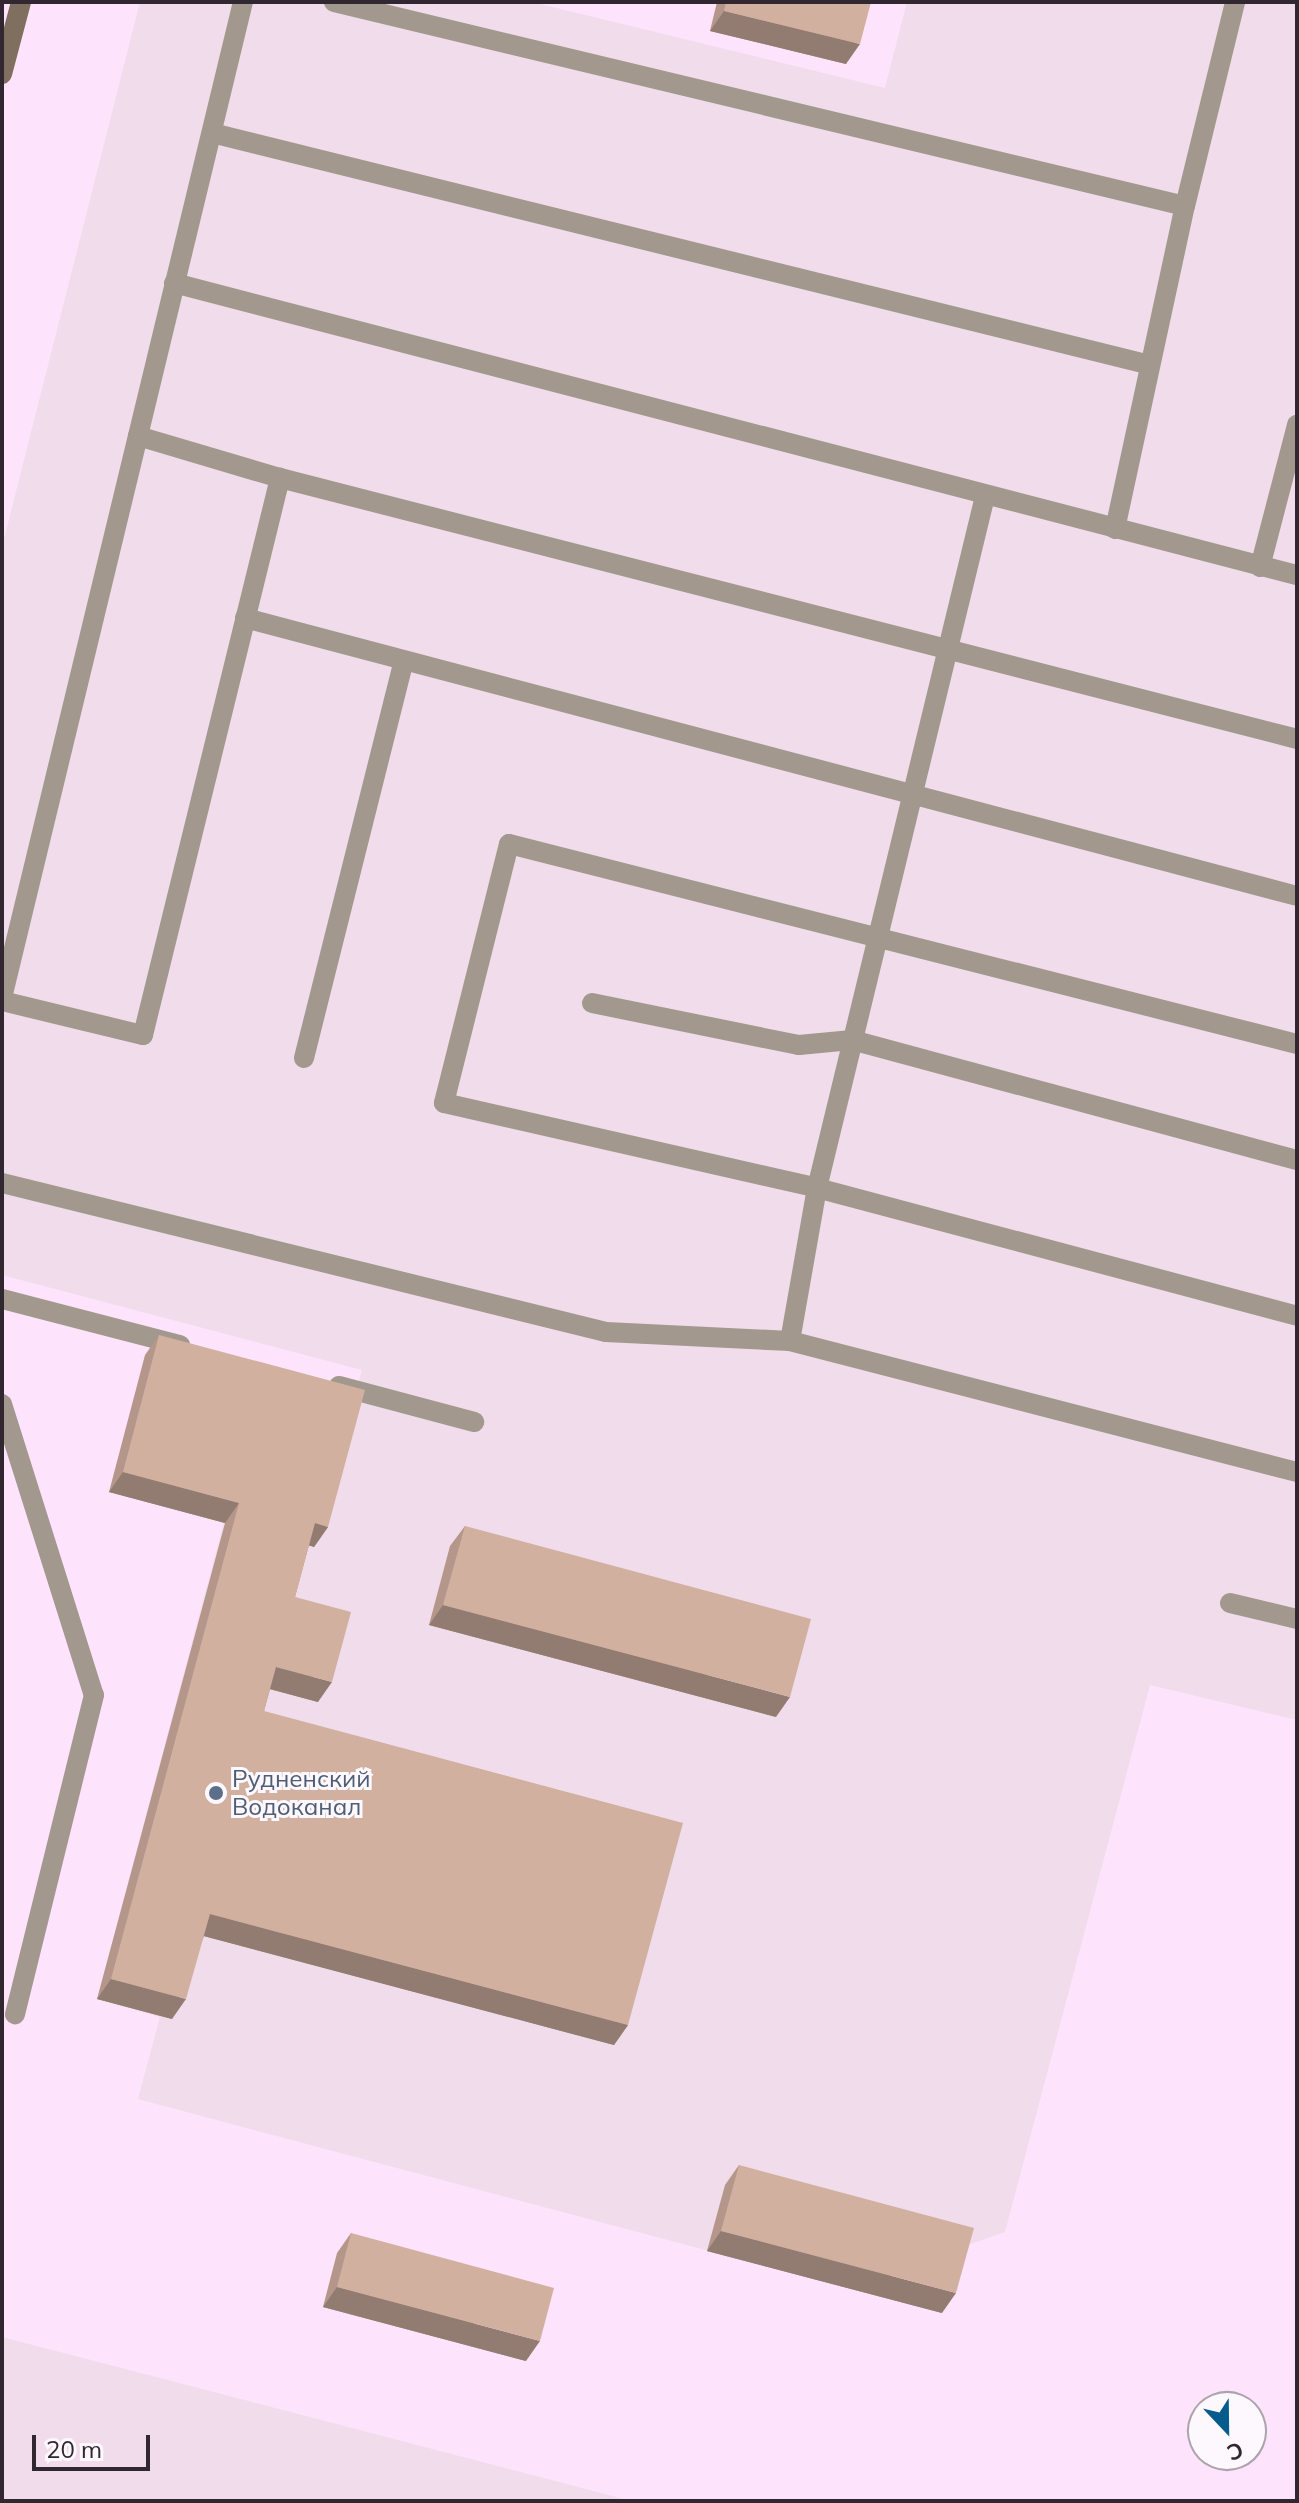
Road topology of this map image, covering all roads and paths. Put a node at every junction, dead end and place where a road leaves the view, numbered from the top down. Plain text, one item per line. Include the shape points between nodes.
1 (21, 2) edge
2 (243, 2) edge
3 (334, 2) edge
4 (1235, 2) edge
5 (2, 74) edge
6 (212, 133) junction
7 (1185, 206) junction
8 (174, 283) junction
9 (1150, 365) junction
10 (1297, 425) edge
11 (138, 436) junction
12 (280, 478) junction
13 (985, 496) junction
14 (1115, 529) junction
15 (1260, 567) junction
16 (1297, 575) edge
17 (245, 618) junction
18 (949, 650) junction
19 (404, 661) junction
20 (1297, 739) edge
21 (914, 796) junction
22 (1297, 896) edge
23 (878, 936) junction
24 (2, 1000) edge
25 (592, 1003) dead end
26 (852, 1040) junction
27 (1297, 1044) edge
28 (304, 1058) dead end
29 (1297, 1160) edge
30 (2, 1183) edge
31 (817, 1188) junction
32 (2, 1299) edge
33 (1297, 1316) edge
34 (790, 1341) junction
35 (202, 1351) edge
36 (325, 1383) edge
37 (2, 1404) edge
38 (474, 1422) dead end
39 (1297, 1472) edge
40 (1230, 1603) dead end
41 (1297, 1619) edge
42 (15, 2014) dead end

1 - 5 street
2 - 6 lane
3 - 7 lane
4 - 7 lane
6 - 8 lane
6 - 9 lane
7 - 9 lane
8 - 11 lane
8 - 13 lane
9 - 14 lane
10 - 15 lane
11 - 12 lane
11 - 24 lane
12 - 17 lane
12 - 18 lane
13 - 14 lane
13 - 18 lane
14 - 15 lane
15 - 16 lane
17 - 19 lane
17 - 24 lane via 143,1035
18 - 20 lane
18 - 21 lane
19 - 21 lane
19 - 28 lane
21 - 22 lane
21 - 23 lane
23 - 26 lane
23 - 27 lane
23 - 31 lane via 509,844 444,1103
25 - 26 lane via 799,1045
26 - 29 lane
26 - 31 lane
30 - 34 lane via 606,1332
31 - 33 lane
31 - 34 lane
32 - 35 lane
34 - 39 lane
36 - 38 lane
37 - 42 lane via 94,1695
40 - 41 lane

